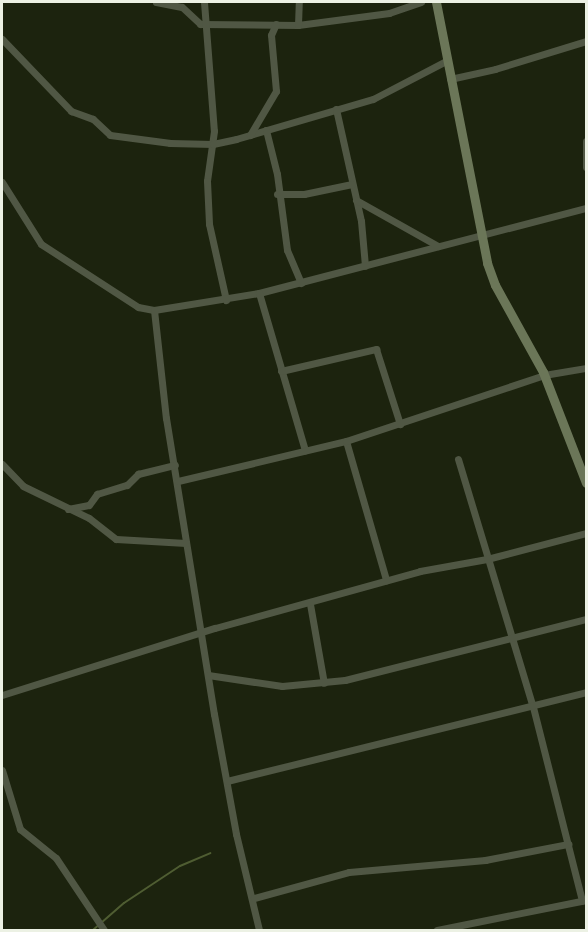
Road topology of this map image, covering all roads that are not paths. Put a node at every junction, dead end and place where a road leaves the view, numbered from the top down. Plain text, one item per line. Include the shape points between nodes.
1 (156, 2) edge
2 (204, 2) edge
3 (299, 2) edge
4 (422, 2) edge
5 (436, 2) edge
6 (207, 24) junction
7 (276, 24) junction
8 (298, 25) junction
9 (2, 39) edge
10 (586, 41) edge
11 (447, 61) junction
12 (450, 79) junction
13 (336, 110) junction
14 (266, 130) junction
15 (250, 135) junction
16 (586, 141) edge
17 (213, 144) junction
18 (586, 167) edge
19 (2, 182) edge
20 (352, 184) junction
21 (277, 194) junction
22 (357, 200) junction
23 (586, 208) edge
24 (480, 233) junction
25 (438, 246) junction
26 (365, 266) junction
27 (301, 283) junction
28 (259, 293) junction
29 (226, 300) junction
30 (154, 310) junction
31 (586, 368) edge
32 (281, 371) junction
33 (544, 375) junction
34 (400, 424) junction
35 (346, 441) junction
36 (305, 450) junction
37 (458, 459) dead end
38 (2, 464) edge
39 (175, 465) junction
40 (178, 481) junction
41 (586, 483) edge
42 (67, 509) junction
43 (586, 532) edge
44 (186, 543) junction
45 (487, 559) junction
46 (386, 580) junction
47 (310, 604) junction
48 (586, 619) edge
49 (202, 631) junction
50 (511, 639) junction
51 (208, 675) junction
52 (324, 683) junction
53 (586, 692) edge
54 (2, 695) edge
55 (533, 707) junction
56 (2, 770) edge
57 (227, 781) junction
58 (568, 844) junction
59 (254, 898) junction
60 (584, 900) edge
61 (104, 930) edge
62 (259, 930) edge
63 (437, 930) edge

1 - 6 street via 182,7 195,21
2 - 6 street
3 - 8 street
4 - 8 street via 389,13
5 - 11 street
6 - 7 street
6 - 17 street via 204,36 212,85
7 - 8 street
7 - 15 street via 271,41 277,70 276,91
9 - 17 street via 71,111 96,121 110,135
10 - 12 street
11 - 12 street
11 - 13 street via 414,81
12 - 24 street
13 - 14 street
13 - 20 street
14 - 15 street
14 - 21 street via 277,174
15 - 17 street
16 - 18 street
17 - 29 street via 207,181 209,224
19 - 30 street via 41,244 138,307
20 - 21 street via 304,194
20 - 22 street
21 - 27 street via 287,250
22 - 25 street
22 - 26 street
23 - 24 street
24 - 25 street
24 - 33 street via 495,285
25 - 26 street
26 - 27 street
27 - 28 street
28 - 29 street
28 - 32 street
29 - 30 street
30 - 39 street
31 - 33 street
32 - 34 street via 376,348
32 - 36 street
33 - 34 street
33 - 41 street
34 - 35 street
35 - 36 street
35 - 46 street
36 - 40 street
37 - 45 street
38 - 42 street via 23,486
39 - 40 street
39 - 42 street via 138,474 127,485 98,494 89,505
40 - 44 street
42 - 44 street via 89,518 120,540 152,538
43 - 45 street
44 - 49 street
45 - 46 street
45 - 50 street
46 - 47 street
47 - 49 street
47 - 52 street
48 - 50 street
49 - 51 street
49 - 54 street
50 - 52 street
50 - 55 street
51 - 52 street via 282,686
51 - 57 street
53 - 55 street
55 - 57 street
55 - 58 street
56 - 61 street via 20,829 56,858
57 - 59 street via 236,834
58 - 59 street via 485,860 349,872
58 - 60 street
59 - 62 street
60 - 63 street

